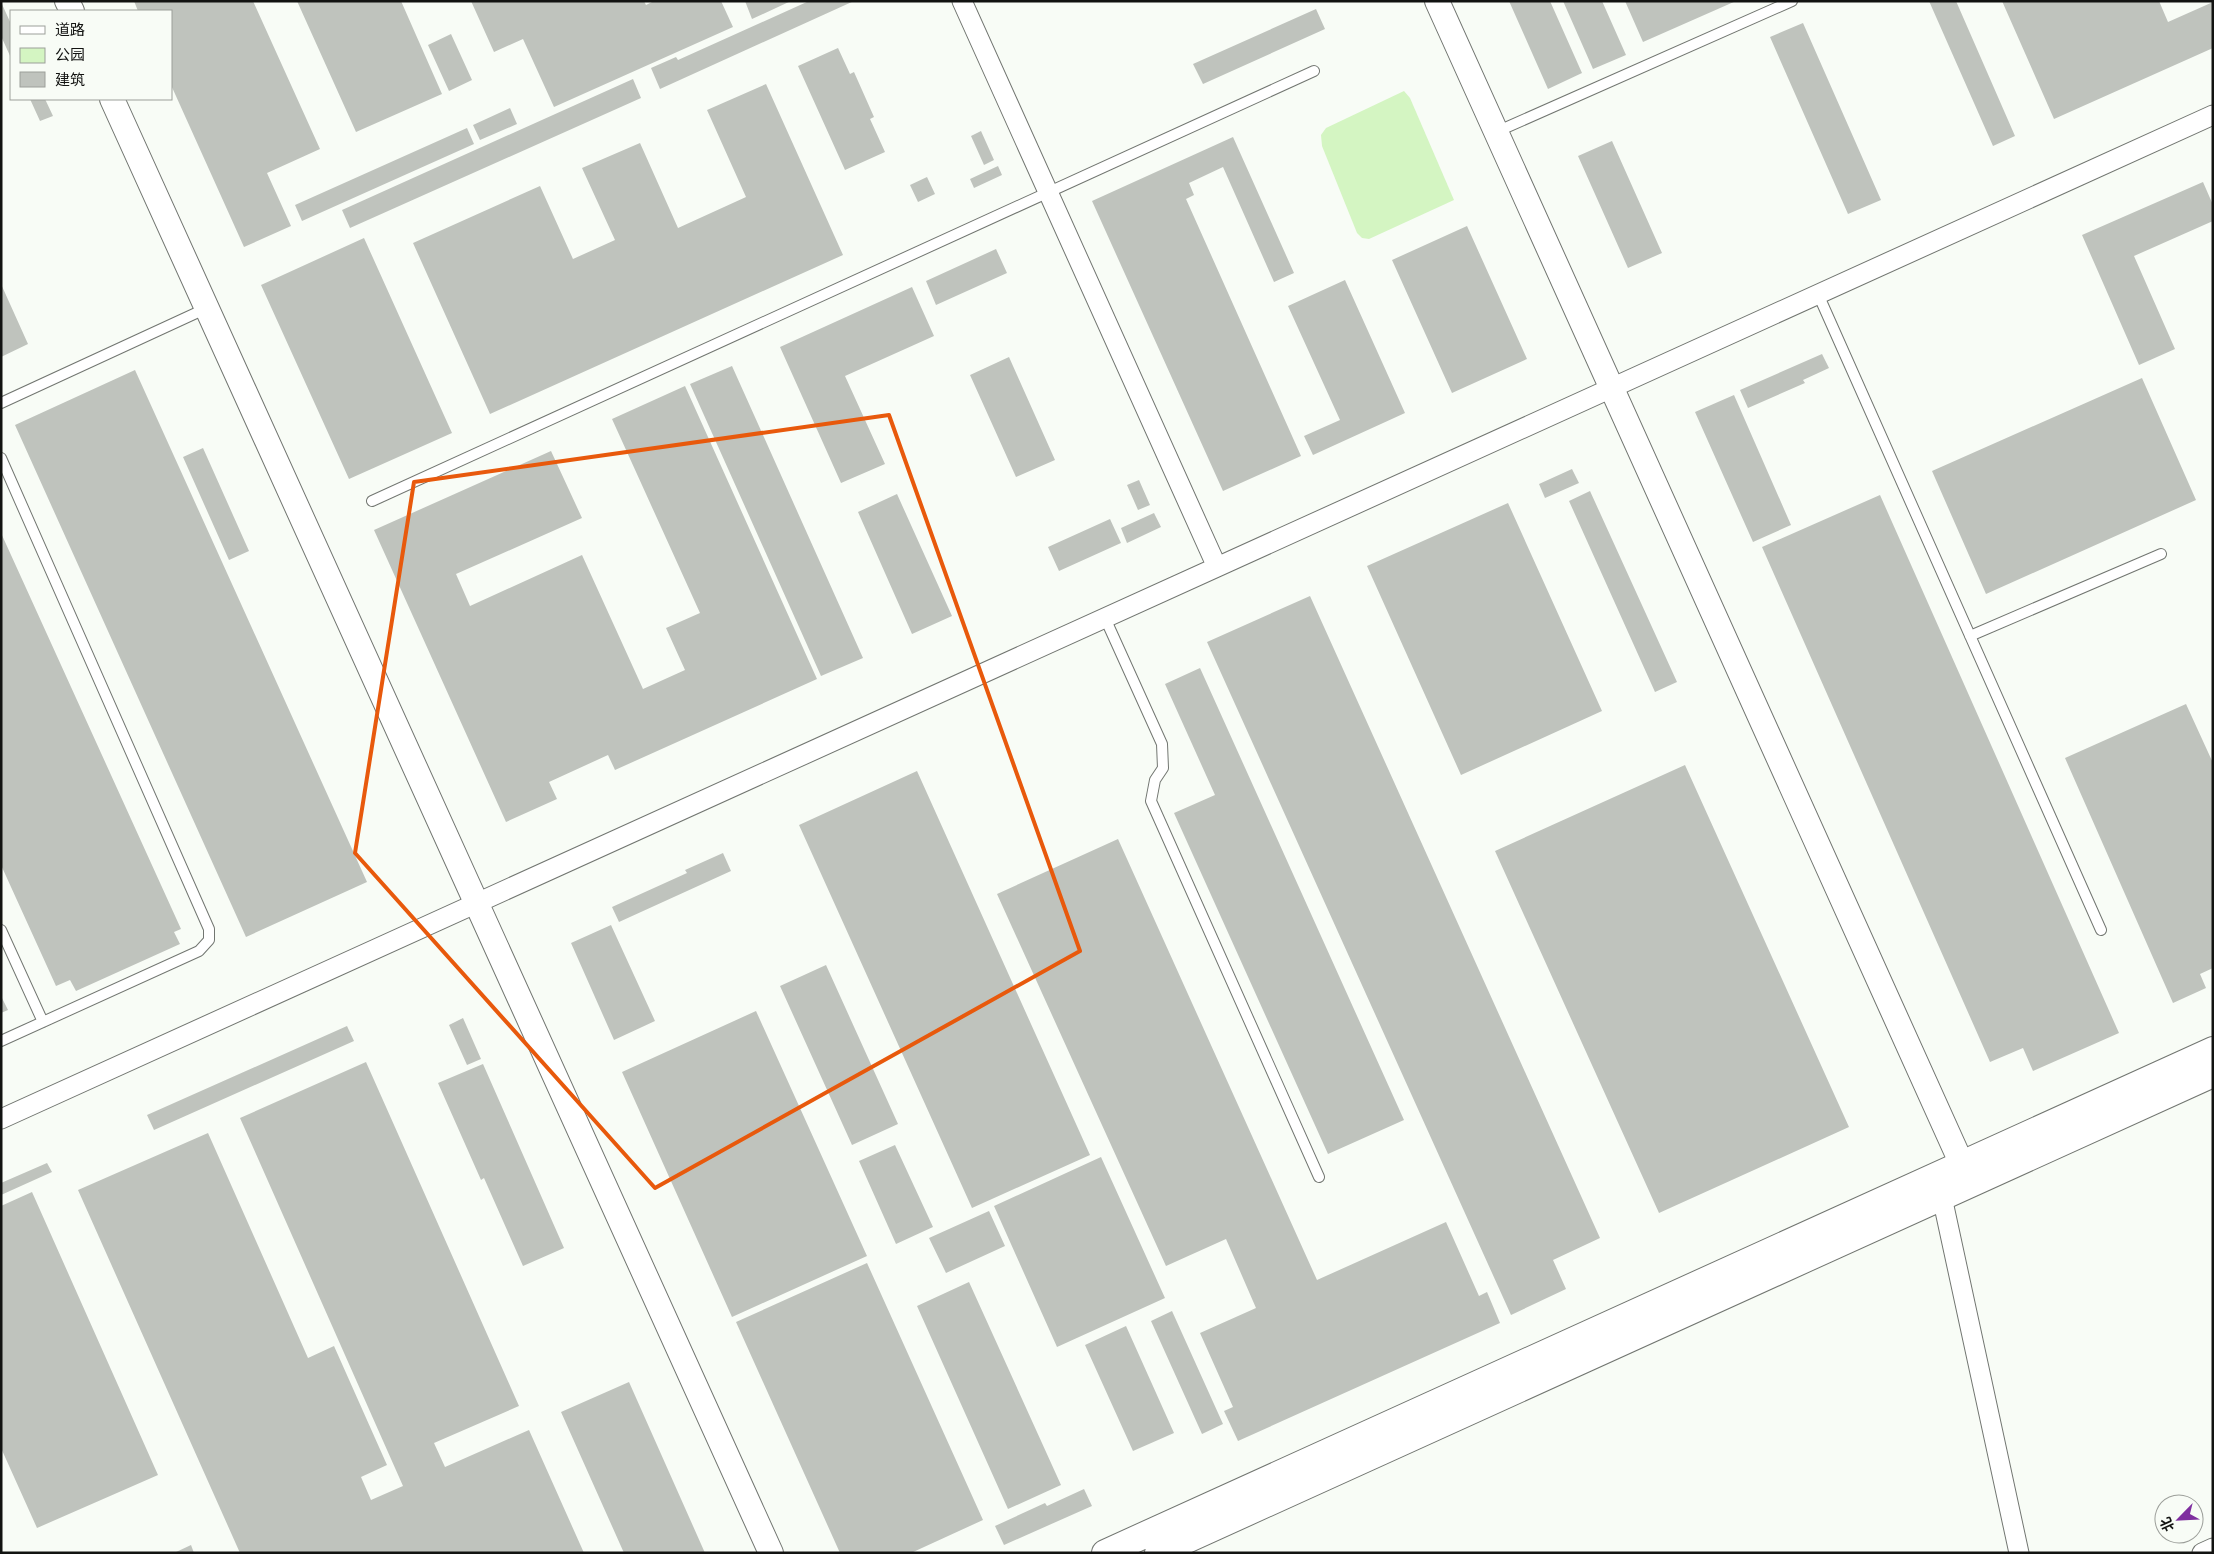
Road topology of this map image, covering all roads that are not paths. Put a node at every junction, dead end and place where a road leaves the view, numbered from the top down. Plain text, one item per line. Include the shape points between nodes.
1 (962, 1) edge
2 (1437, 1) edge
3 (1792, 1) edge
4 (1314, 71) dead end
5 (112, 100) edge
6 (2213, 115) edge
7 (1496, 132) junction
8 (1048, 193) junction
9 (1818, 294) junction
10 (207, 308) junction
11 (1611, 388) junction
12 (1, 403) edge
13 (1, 458) edge
14 (372, 501) dead end
15 (2161, 554) dead end
16 (1217, 567) junction
17 (1105, 618) junction
18 (1970, 636) junction
19 (476, 904) junction
20 (1, 930) edge
21 (2101, 930) dead end
22 (43, 1022) junction
23 (1, 1041) edge
24 (2213, 1050) edge
25 (2213, 1074) edge
26 (1, 1119) edge
27 (1966, 1174) junction
28 (1319, 1178) dead end
29 (1942, 1197) junction
30 (2213, 1548) edge
31 (771, 1553) edge
32 (1106, 1553) edge
33 (1158, 1553) edge
34 (2019, 1553) edge
35 (2202, 1553) edge

1 - 8 street
2 - 7 street
3 - 7 lane
4 - 8 lane
5 - 10 street
6 - 9 street
7 - 11 street
8 - 14 lane
8 - 16 street
9 - 11 street
9 - 18 lane
10 - 12 lane
10 - 19 street
11 - 16 street
11 - 27 street
13 - 22 lane via 209,929 209,940 199,950
15 - 18 lane
16 - 17 street
17 - 19 street
17 - 28 lane via 1162,744 1163,768 1155,780 1151,801
18 - 21 lane
19 - 26 street
19 - 31 street
20 - 22 lane
22 - 23 lane
24 - 27 main road
25 - 27 main road
27 - 29 main road
27 - 32 main road
29 - 33 main road
29 - 34 street
30 - 35 street

